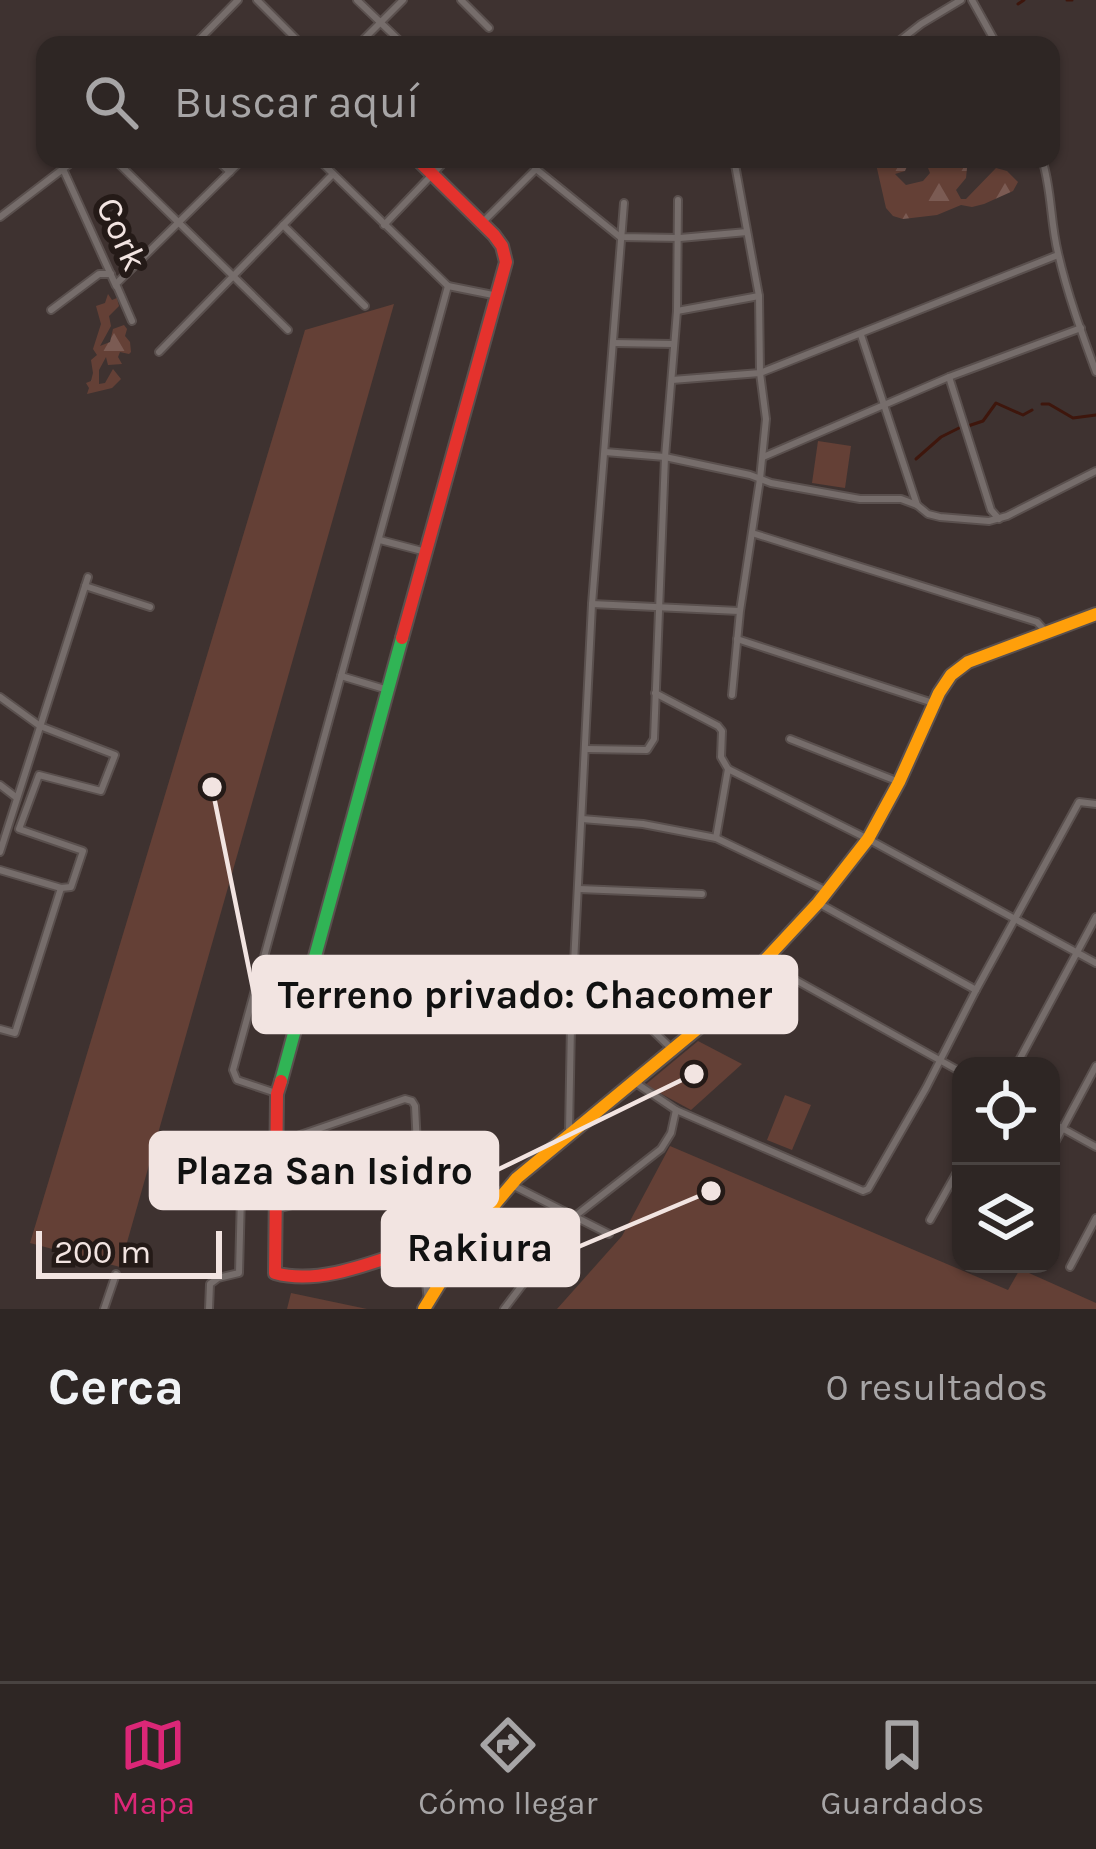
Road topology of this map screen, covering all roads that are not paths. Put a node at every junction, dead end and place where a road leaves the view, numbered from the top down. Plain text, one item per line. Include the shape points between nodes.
1 (238, 0) edge
2 (257, 0) edge
3 (357, 0) edge
4 (404, 0) edge
5 (460, 0) edge
6 (961, 0) edge
7 (972, 0) edge
8 (380, 23) junction
9 (489, 28) dead end
10 (205, 36) edge
11 (293, 36) edge
12 (367, 36) edge
13 (394, 36) edge
14 (906, 36) edge
15 (992, 36) edge
16 (65, 168) edge
17 (123, 168) edge
18 (226, 168) edge
19 (234, 168) edge
20 (327, 168) edge
21 (426, 168) edge
22 (438, 168) edge
23 (736, 168) edge
24 (1045, 168) edge
25 (536, 169) joint
26 (63, 170) junction
27 (230, 172) junction
28 (333, 174) junction
29 (432, 174) junction
30 (678, 200) dead end
31 (624, 203) dead end
32 (0, 217) edge
33 (178, 223) junction
34 (482, 223) junction
35 (385, 224) junction
36 (283, 225) junction
37 (747, 232) junction
38 (620, 238) junction
39 (680, 238) junction
40 (1058, 256) junction
41 (111, 274) junction
42 (233, 276) junction
43 (448, 286) junction
44 (498, 296) junction
45 (759, 296) junction
46 (365, 306) dead end
47 (51, 310) dead end
48 (677, 311) junction
49 (1082, 328) junction
50 (288, 330) dead end
51 (861, 335) junction
52 (613, 343) junction
53 (674, 344) junction
54 (160, 352) dead end
55 (1096, 372) edge
56 (760, 373) junction
57 (949, 377) junction
58 (672, 380) junction
59 (884, 405) junction
60 (604, 452) junction
61 (665, 457) junction
62 (763, 458) junction
63 (1096, 472) edge
64 (760, 479) junction
65 (916, 505) junction
66 (999, 519) junction
67 (752, 532) junction
68 (380, 539) junction
69 (426, 552) junction
70 (592, 604) junction
71 (150, 607) dead end
72 (658, 607) junction
73 (740, 611) junction
74 (1096, 614) edge
75 (1047, 633) junction
76 (737, 639) junction
77 (341, 676) junction
78 (388, 690) junction
79 (655, 693) junction
80 (732, 695) dead end
81 (0, 697) edge
82 (934, 704) junction
83 (40, 726) junction
84 (790, 739) dead end
85 (586, 749) junction
86 (728, 770) junction
87 (899, 782) junction
88 (0, 785) edge
89 (17, 798) junction
90 (1096, 804) edge
91 (583, 819) junction
92 (716, 838) junction
93 (868, 838) junction
94 (0, 852) edge
95 (0, 870) edge
96 (61, 888) junction
97 (579, 889) junction
98 (702, 894) dead end
99 (822, 897) junction
100 (1096, 917) edge
101 (1015, 919) junction
102 (1076, 953) junction
103 (576, 961) junction
104 (765, 963) junction
105 (1096, 963) edge
106 (585, 965) junction
107 (688, 965) dead end
108 (976, 990) junction
109 (537, 1023) dead end
110 (571, 1024) junction
111 (0, 1029) edge
112 (673, 1050) junction
113 (1021, 1057) edge
114 (940, 1061) junction
115 (1096, 1066) edge
116 (952, 1067) edge
117 (633, 1082) junction
118 (277, 1094) junction
119 (676, 1110) junction
120 (1062, 1129) junction
121 (569, 1132) junction
122 (1060, 1133) edge
123 (278, 1143) junction
124 (1096, 1147) edge
125 (418, 1172) junction
126 (952, 1181) edge
127 (510, 1184) junction
128 (277, 1209) junction
129 (574, 1217) junction
130 (1096, 1217) edge
131 (930, 1220) dead end
132 (609, 1234) dead end
133 (422, 1246) junction
134 (1070, 1267) dead end
135 (116, 1274) dead end
136 (426, 1305) edge
137 (104, 1309) edge
138 (209, 1309) edge
139 (504, 1309) edge

1 - 10 street
2 - 11 street
3 - 8 street
4 - 8 street
5 - 9 street
6 - 14 street
7 - 15 street
8 - 12 street
8 - 13 street
16 - 26 street
17 - 33 street
18 - 27 street
19 - 27 street
20 - 28 street
21 - 29 street
22 - 29 street
23 - 37 street
24 - 40 street
25 - 34 street
25 - 38 street
26 - 32 street
26 - 41 street, Cork
27 - 33 street
28 - 35 street
28 - 36 street
29 - 34 street
29 - 35 street
30 - 39 street
31 - 38 street
33 - 41 street, Cork via 116,284 132,321
33 - 42 street
34 - 44 street via 505,254
35 - 43 street
36 - 42 street
36 - 46 street
37 - 39 street
37 - 45 street
38 - 39 street
38 - 52 street
39 - 48 street
40 - 49 street
40 - 51 street
41 - 47 street via 99,274
42 - 50 street
42 - 54 street
43 - 44 street
43 - 68 street
44 - 69 street
45 - 48 street
45 - 56 street
48 - 53 street
49 - 55 street
49 - 57 street
51 - 56 street
51 - 59 street
52 - 53 street
52 - 60 street
53 - 58 street
56 - 58 street
56 - 62 street
57 - 59 street
57 - 66 street
58 - 61 street
59 - 62 street
59 - 65 street
60 - 61 street
60 - 70 street
61 - 64 street
61 - 72 street
62 - 64 street
63 - 66 street
64 - 65 street
64 - 67 street
65 - 66 street via 940,518
67 - 73 street
67 - 75 street via 1037,622
68 - 69 street
68 - 77 street
69 - 78 street
70 - 72 street
70 - 85 street
71 - 83 street via 87,582
72 - 73 street
72 - 79 street
73 - 76 street
74 - 75 street
75 - 82 street via 963,664
76 - 80 street
76 - 82 street
77 - 78 street
77 - 118 street via 233,1070 237,1080
78 - 118 street
79 - 85 street via 647,750
79 - 86 street via 722,730
81 - 83 street
82 - 87 street
83 - 89 street
83 - 96 street via 115,754 100,791 38,778 20,830 83,852 71,887
84 - 87 street
85 - 91 street
86 - 92 street
86 - 93 street
87 - 93 street
88 - 89 street
89 - 94 street
90 - 101 street via 1079,802
91 - 92 street
91 - 97 street
92 - 99 street
93 - 99 street
93 - 101 street
95 - 96 street
96 - 111 street via 15,1033
97 - 98 street
97 - 103 street
99 - 104 street
99 - 108 street
100 - 102 street
101 - 102 street
101 - 108 street
102 - 105 street
102 - 113 street
103 - 106 street
103 - 110 street
104 - 112 street
104 - 114 street
106 - 107 street
106 - 112 street
108 - 114 street
109 - 110 street
110 - 121 street
112 - 117 street
114 - 116 street
114 - 119 street via 863,1191
115 - 120 street
117 - 119 street
117 - 121 street
118 - 123 street
119 - 129 street via 661,1149
120 - 122 street
120 - 124 street
121 - 127 street
123 - 125 street via 409,1099 416,1106
123 - 128 street
123 - 138 street via 250,1146 242,1156 239,1274 209,1284
125 - 128 street
125 - 133 street
126 - 131 street
127 - 129 street
127 - 136 street
128 - 133 street via 274,1273 290,1279
129 - 132 street
129 - 139 street
130 - 134 street
133 - 136 street
135 - 137 street

